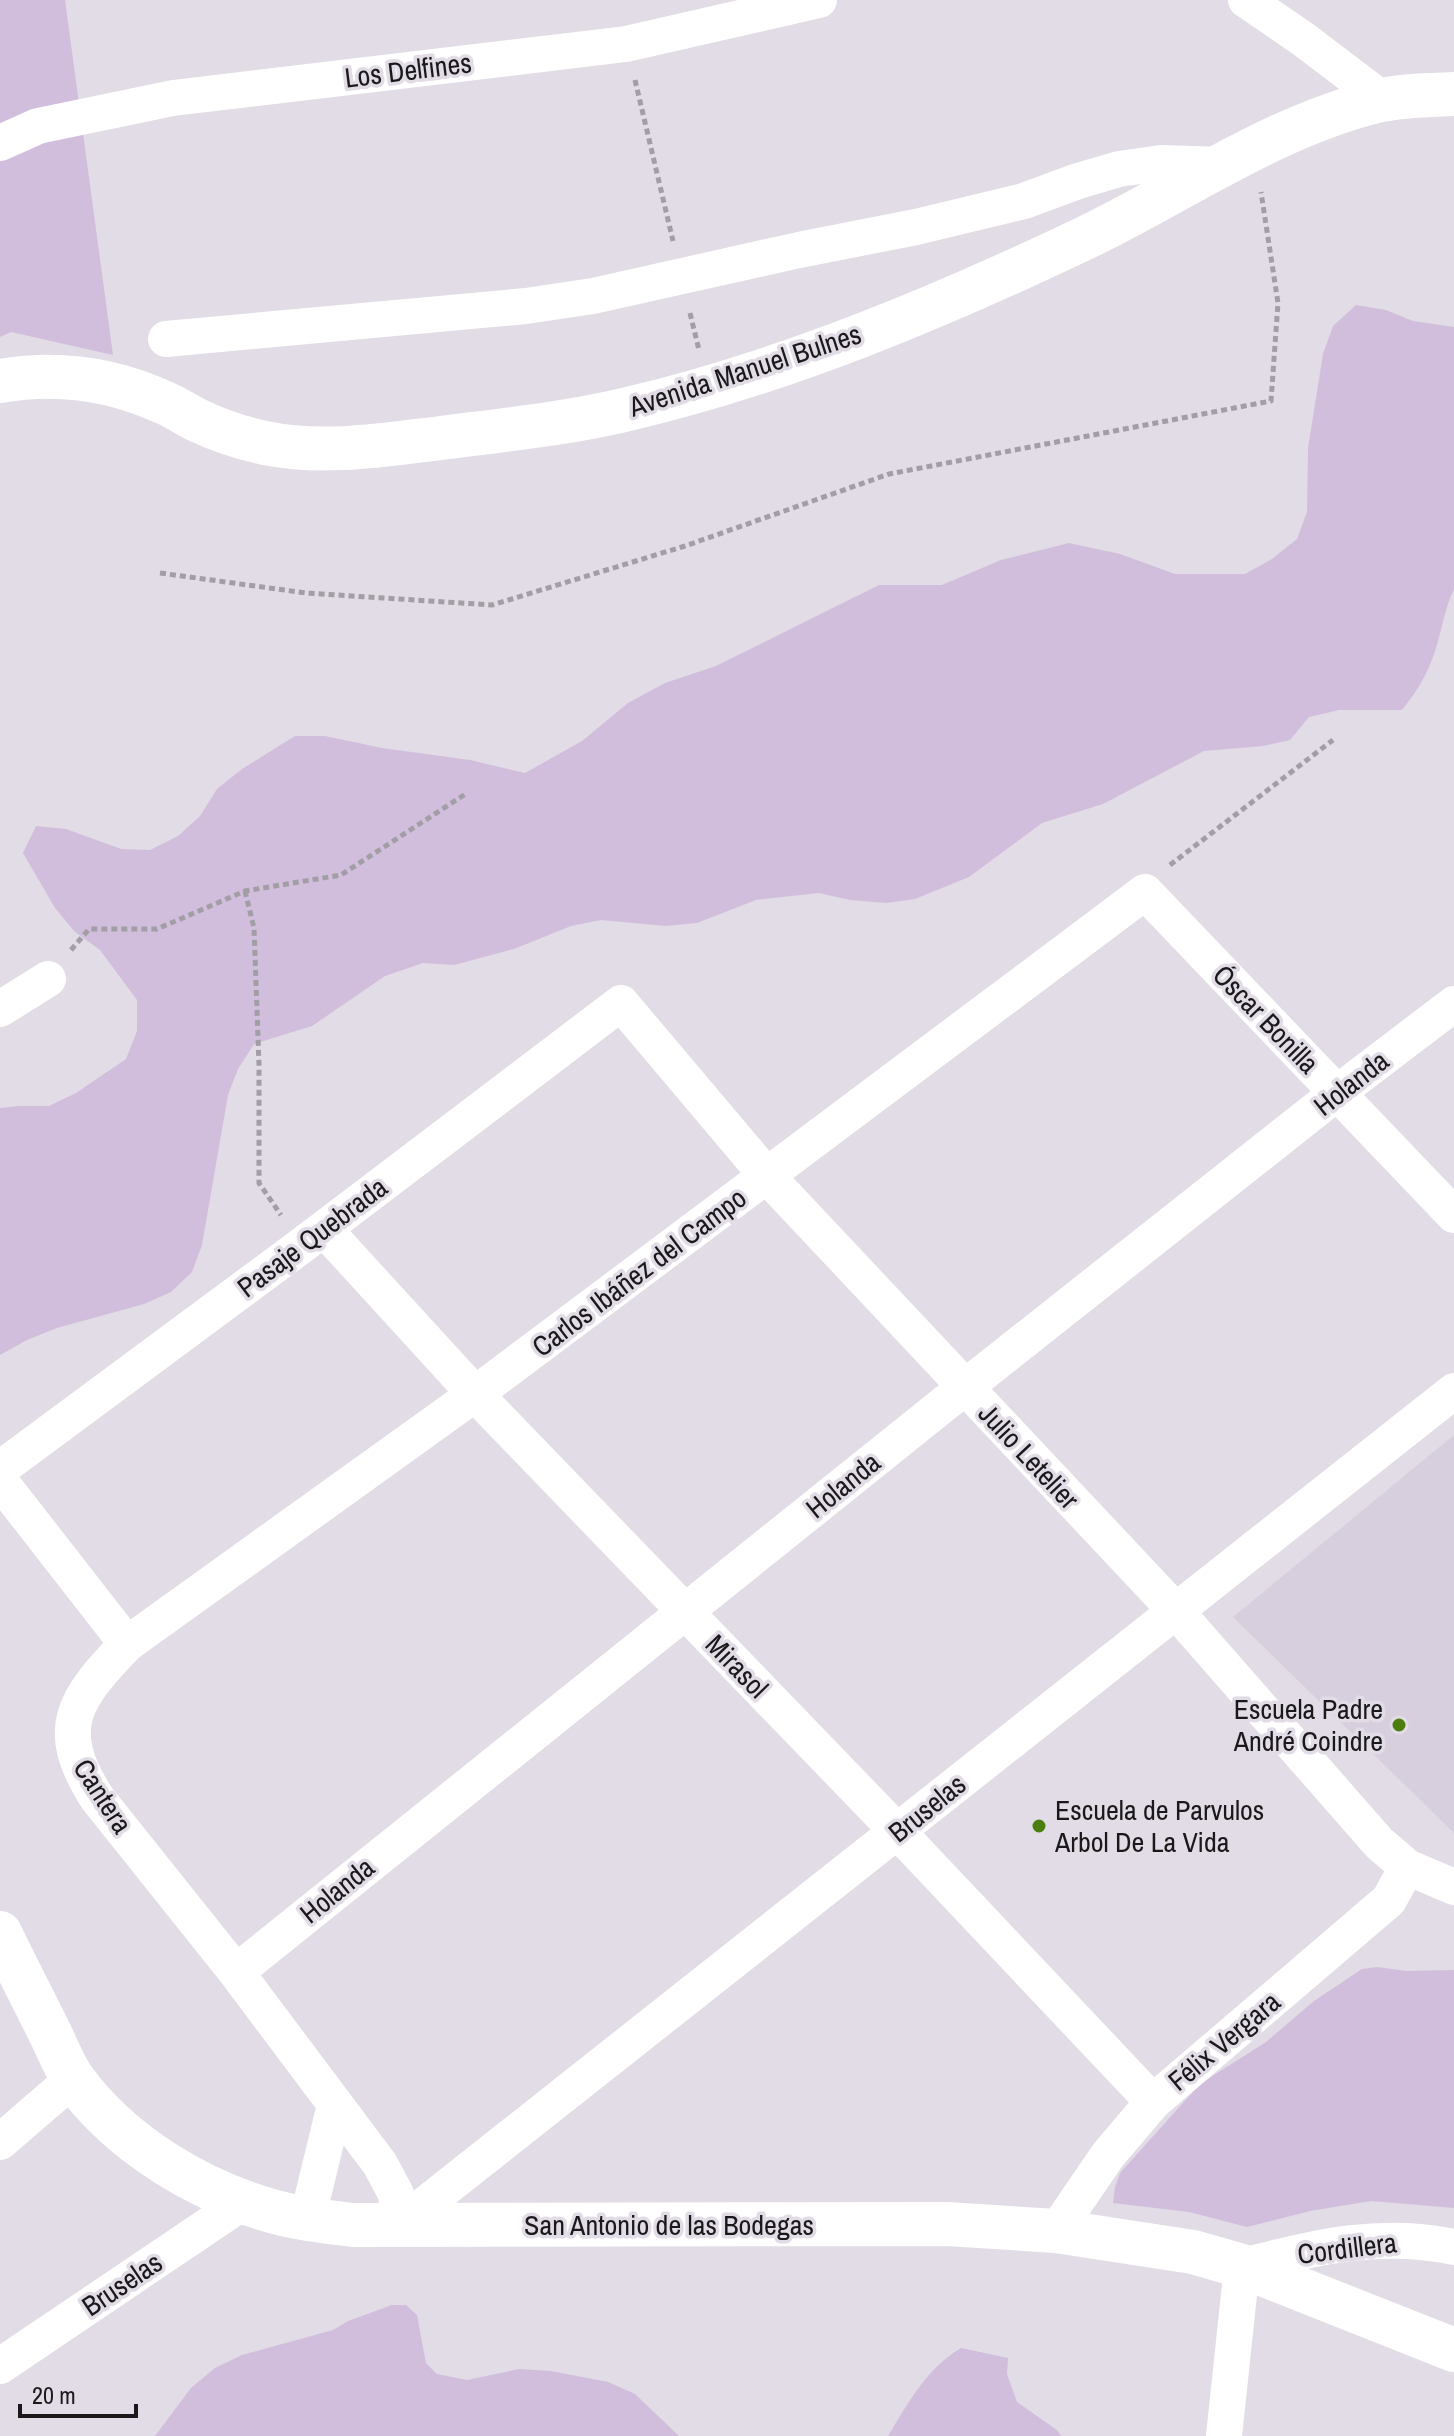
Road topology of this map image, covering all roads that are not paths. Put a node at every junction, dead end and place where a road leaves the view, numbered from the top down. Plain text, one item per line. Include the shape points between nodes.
1 (819, 0) edge
2 (1246, 0) edge
3 (777, 4) edge
4 (1454, 94) edge
5 (1382, 99) junction
6 (0, 143) edge
7 (1239, 156) junction
8 (166, 339) dead end
9 (0, 381) edge
10 (1145, 892) joint
11 (48, 979) road end
12 (621, 1003) joint
13 (1454, 1004) edge
14 (0, 1009) edge
15 (1337, 1093) junction
16 (767, 1176) junction
17 (1454, 1215) edge
18 (313, 1237) junction
19 (964, 1388) junction
20 (1454, 1391) edge
21 (475, 1394) junction
22 (0, 1469) edge
23 (0, 1481) edge
24 (1175, 1610) junction
25 (684, 1612) junction
26 (127, 1644) junction
27 (898, 1832) junction
28 (1407, 1867) junction
29 (1454, 1887) edge
30 (0, 1933) edge
31 (236, 1972) junction
32 (73, 2079) junction
33 (1153, 2102) junction
34 (335, 2105) junction
35 (0, 2142) edge
36 (243, 2202) junction
37 (307, 2220) junction
38 (399, 2225) junction
39 (1056, 2231) junction
40 (1454, 2247) edge
41 (1242, 2266) junction
42 (1454, 2350) edge
43 (0, 2366) edge
44 (1224, 2436) edge

1 - 3 street, Los Delfines
2 - 5 street
3 - 6 street, Los Delfines via 626,44 173,98 38,126
4 - 5 street, Avenida Manuel Bulnes
5 - 7 street, Avenida Manuel Bulnes via 1309,123
7 - 8 street via 1119,169 1024,201 622,290 526,306
7 - 9 street, Avenida Manuel Bulnes via 1002,277 808,354 708,388 521,429 383,446 307,448 232,435 107,383 38,376
10 - 15 street, Óscar Bonilla
10 - 16 street, Carlos Ibáñez del Campo
11 - 14 street
12 - 16 street, Julio Letelier
12 - 18 street, Pasaje Quebrada
13 - 15 street, Holanda
15 - 17 street, Óscar Bonilla
15 - 19 street, Holanda
16 - 19 street, Julio Letelier
16 - 21 street, Carlos Ibáñez del Campo
18 - 21 street, Mirasol
18 - 22 street, Pasaje Quebrada
19 - 24 street, Julio Letelier
19 - 25 street, Holanda
20 - 24 street, Bruselas
21 - 25 street, Mirasol
21 - 26 street, Carlos Ibáñez del Campo
23 - 26 street
24 - 27 street, Bruselas
24 - 28 street, Julio Letelier via 1379,1843
25 - 27 street, Mirasol
25 - 31 street, Holanda
26 - 31 street, Cantera via 94,1678 77,1708 74,1753 97,1798
27 - 33 street, Mirasol
27 - 38 street, Bruselas
28 - 29 street, Julio Letelier
28 - 33 street, Félix Vergara via 1389,1900
30 - 32 street, San Antonio de las Bodegas
31 - 34 street, Cantera
32 - 35 street
32 - 36 street, San Antonio de las Bodegas via 161,2161
33 - 39 street, Félix Vergara via 1108,2155
34 - 37 street
34 - 38 street, Cantera via 396,2194
36 - 37 street, San Antonio de las Bodegas
36 - 43 street, Bruselas
37 - 38 street, San Antonio de las Bodegas
38 - 39 street, San Antonio de las Bodegas via 947,2224
39 - 41 street, San Antonio de las Bodegas via 1193,2252
40 - 41 street, Cordillera via 1351,2242
41 - 42 street, San Antonio de las Bodegas
41 - 44 street

